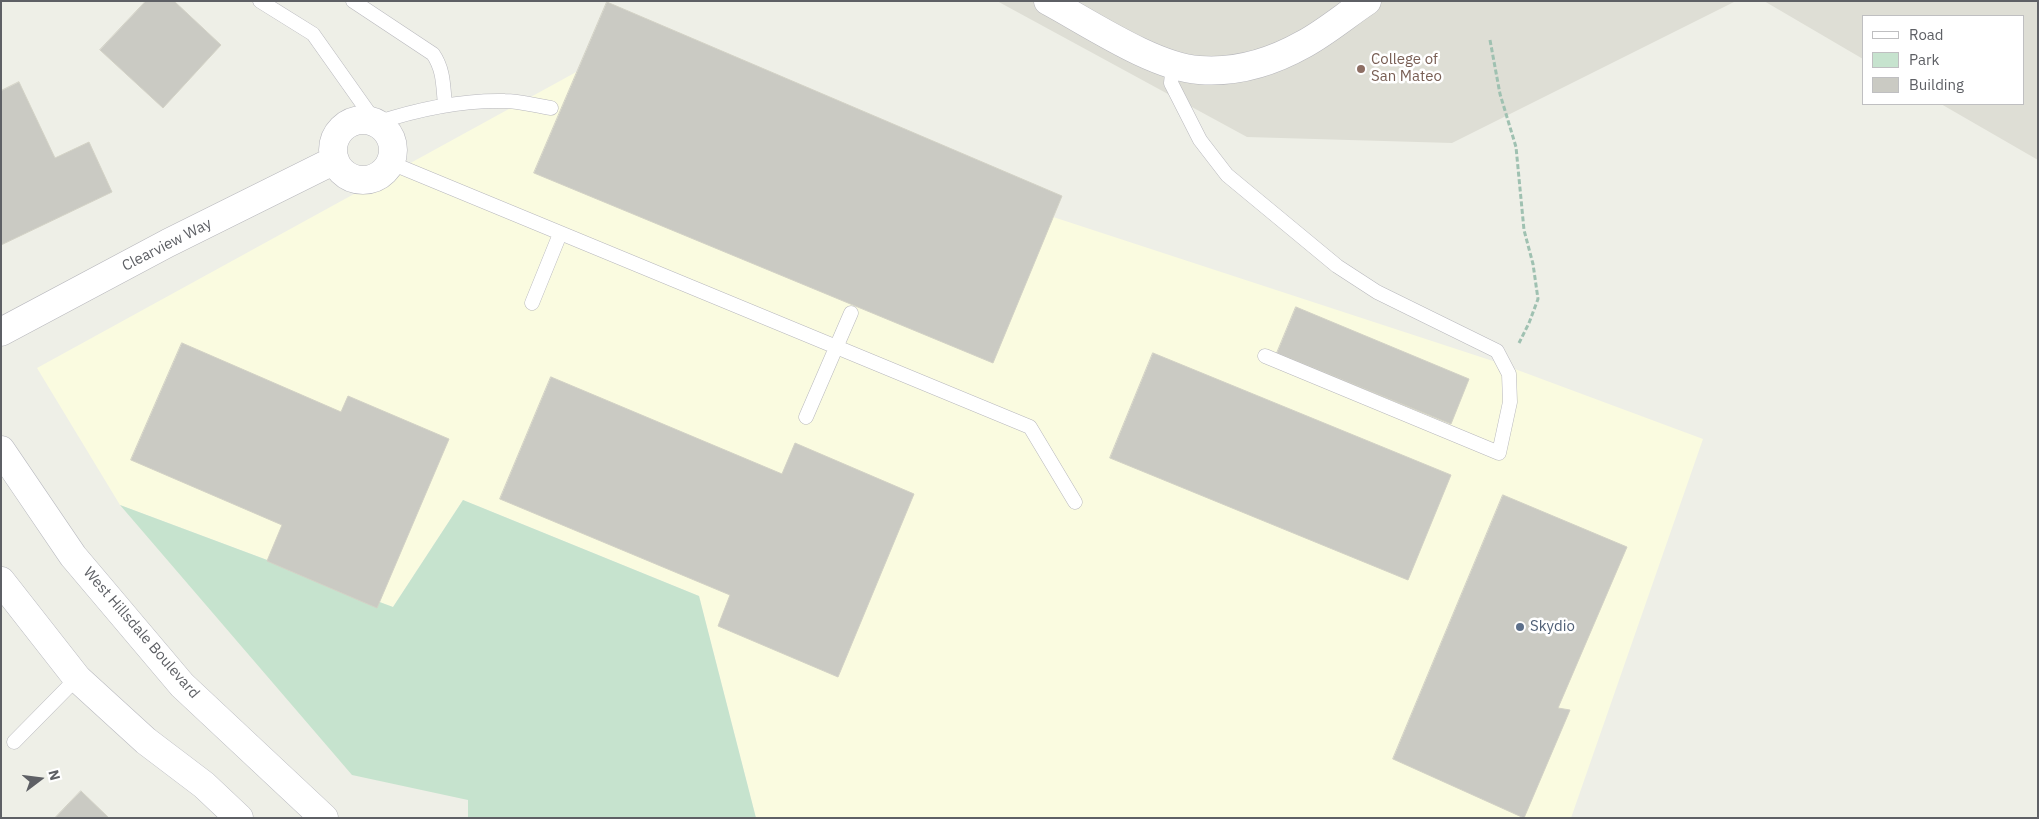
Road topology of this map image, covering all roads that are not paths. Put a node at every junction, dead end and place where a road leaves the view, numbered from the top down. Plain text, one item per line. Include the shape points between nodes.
1 (260, 1) edge
2 (353, 1) edge
3 (1048, 1) edge
4 (1367, 1) edge
5 (1173, 65) junction
6 (444, 105) junction
7 (551, 108) dead end
8 (376, 123) junction
9 (335, 160) junction
10 (391, 163) junction
11 (560, 234) junction
12 (532, 303) dead end
13 (851, 313) dead end
14 (1, 332) edge
15 (835, 348) junction
16 (1265, 356) dead end
17 (806, 417) dead end
18 (1, 450) edge
19 (1076, 502) dead end
20 (1, 581) edge
21 (77, 678) junction
22 (14, 742) dead end
23 (239, 818) edge
24 (324, 818) edge

1 - 8 lane via 313,34
2 - 6 lane via 433,54 443,76
3 - 5 street
4 - 5 street via 1306,43 1270,60 1228,70 1198,70
5 - 16 lane via 1170,84 1200,140 1227,175 1345,272 1376,292 1497,351 1509,374 1510,402 1499,453
6 - 7 lane via 506,101
6 - 8 lane via 411,111
8 - 9 street via 365,120 343,127 333,148
8 - 10 street via 392,140 394,152
9 - 10 street via 350,178 362,180 373,179
9 - 14 street, Clearview Way via 168,243
10 - 11 lane
11 - 12 lane
11 - 15 lane
13 - 15 lane
15 - 17 lane
15 - 19 lane via 1030,427
18 - 24 street, West Hillsdale Boulevard via 73,556 182,685
20 - 21 street
21 - 22 lane
21 - 23 street via 146,741 204,785

